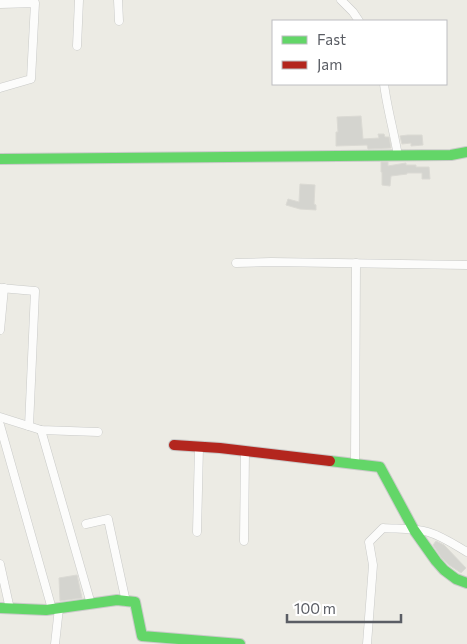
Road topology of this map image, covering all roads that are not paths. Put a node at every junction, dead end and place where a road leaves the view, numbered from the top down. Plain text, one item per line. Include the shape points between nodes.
1 (78, 0) edge
2 (118, 0) edge
3 (341, 0) edge
4 (35, 2) edge
5 (0, 4) edge
6 (358, 20) edge
7 (119, 21) dead end
8 (77, 46) dead end
9 (384, 85) edge
10 (0, 88) edge
11 (467, 152) edge
12 (398, 156) junction
13 (0, 159) edge
14 (236, 263) dead end
15 (356, 263) junction
16 (467, 265) edge
17 (2, 288) edge
18 (0, 330) edge
19 (0, 417) edge
20 (0, 425) edge
21 (29, 426) junction
22 (41, 430) junction
23 (98, 432) dead end
24 (174, 445) dead end
25 (200, 447) junction
26 (245, 451) junction
27 (355, 464) junction
28 (86, 524) dead end
29 (414, 530) junction
30 (197, 532) dead end
31 (244, 541) dead end
32 (467, 552) edge
33 (0, 564) edge
34 (467, 584) edge
35 (126, 602) junction
36 (92, 604) junction
37 (5, 608) edge
38 (56, 608) junction
39 (55, 644) edge
40 (240, 644) edge
41 (367, 644) edge

1 - 8 street
2 - 7 street
3 - 6 street
4 - 5 street
4 - 10 street via 31,79
9 - 12 street
11 - 12 street
12 - 13 street
14 - 15 street
15 - 16 street
15 - 27 street
17 - 18 street
17 - 21 street via 35,291
19 - 21 street
20 - 38 street
21 - 22 street
22 - 23 street
22 - 36 street
24 - 25 street
25 - 26 street
25 - 30 street
26 - 27 street
26 - 31 street
27 - 29 street via 380,467
28 - 35 street via 108,519
29 - 32 street via 428,532
29 - 34 street via 444,570
29 - 41 street via 383,528 369,542 373,565
33 - 37 street
35 - 36 street via 117,600
35 - 40 street via 135,602 142,636
36 - 38 street
37 - 38 street
38 - 39 street

